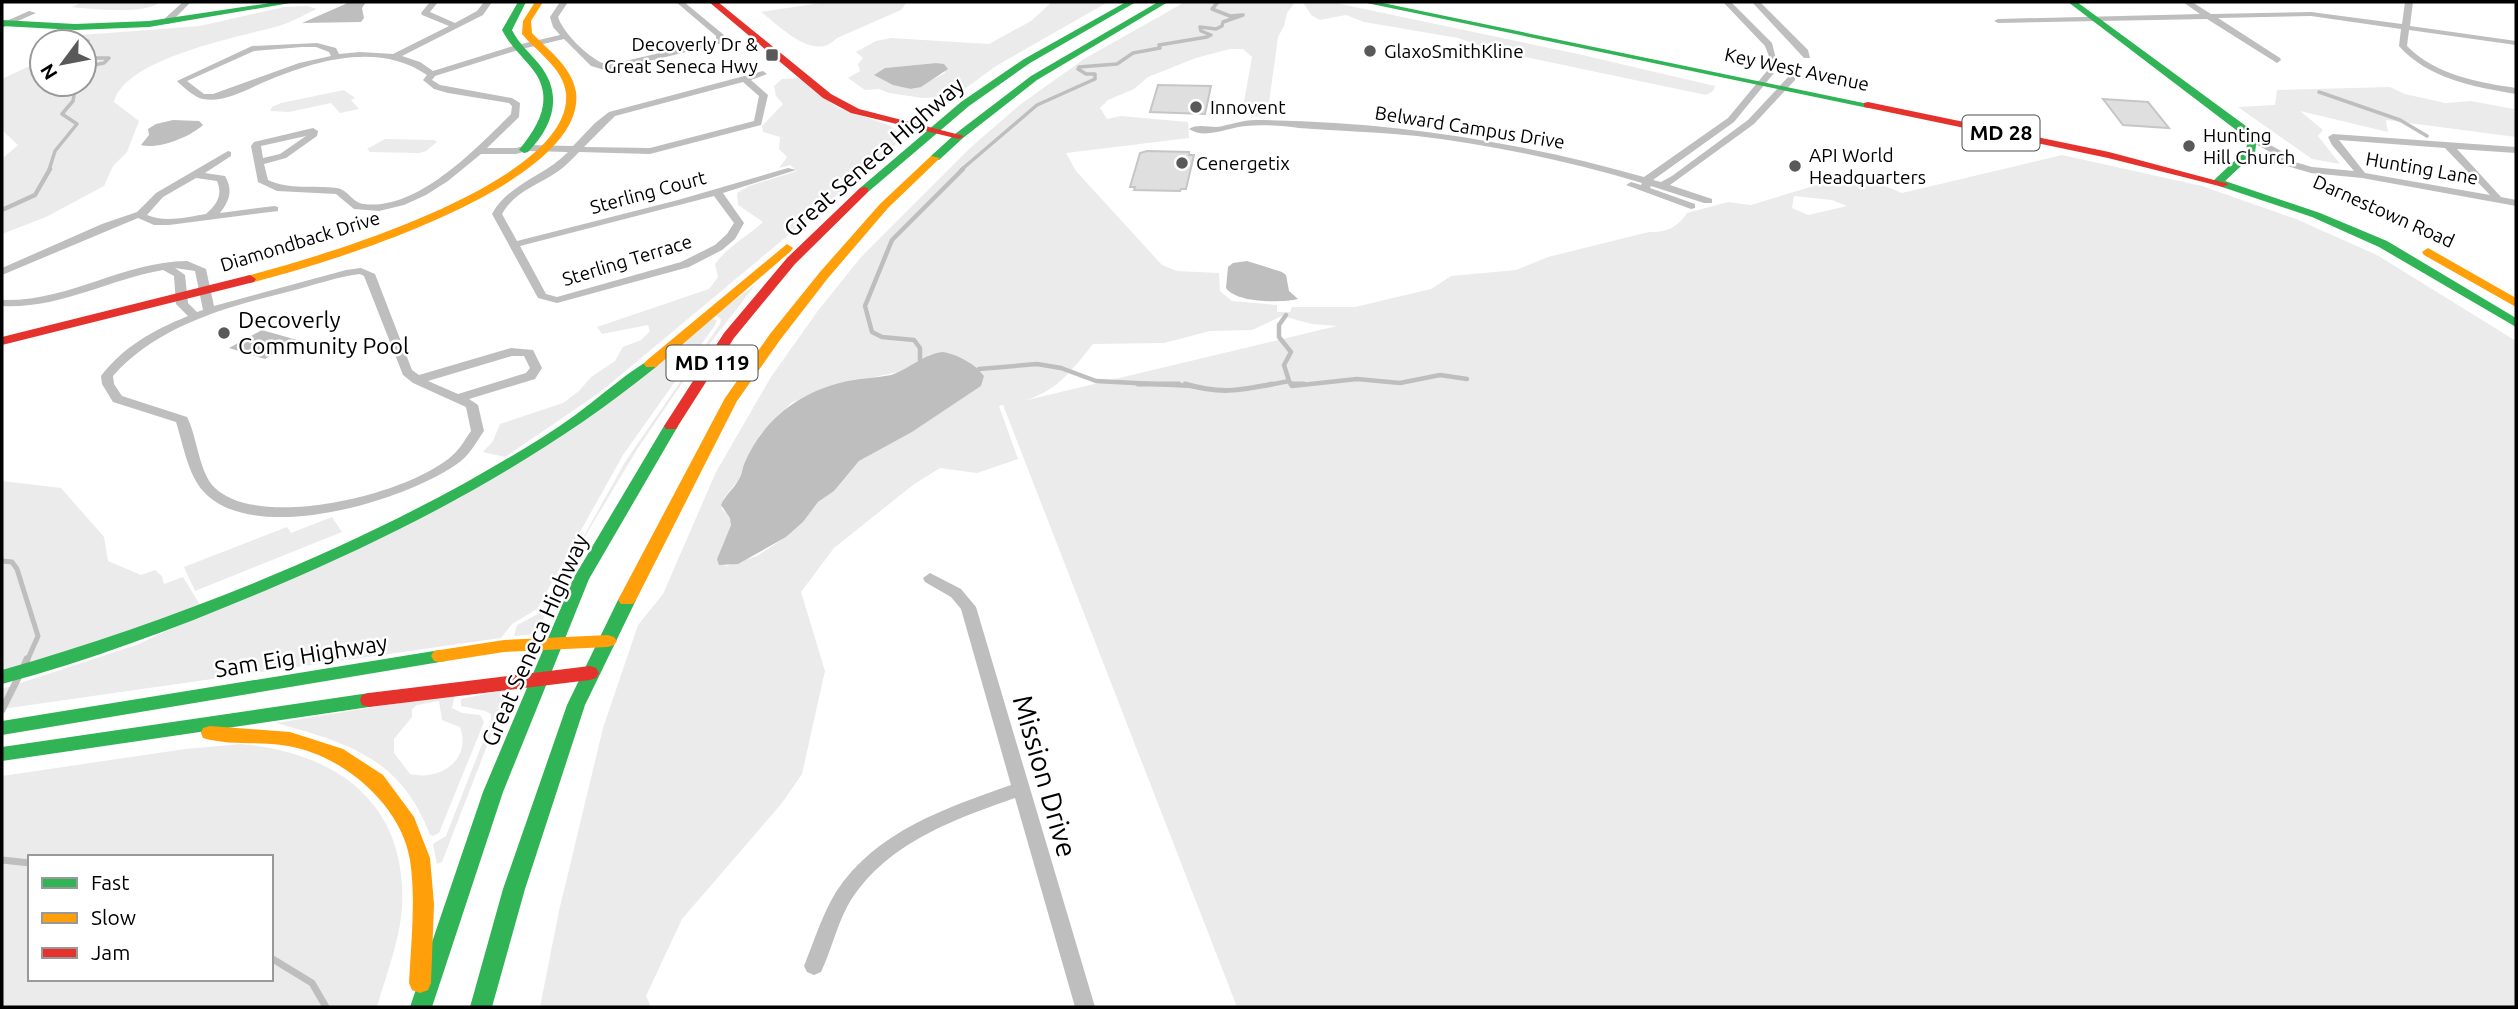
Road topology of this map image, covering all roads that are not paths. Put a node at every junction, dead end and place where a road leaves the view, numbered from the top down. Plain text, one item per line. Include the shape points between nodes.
1 (187, 2) edge
2 (271, 2) edge
3 (292, 2) edge
4 (435, 2) edge
5 (488, 2) edge
6 (522, 2) edge
7 (539, 2) edge
8 (564, 2) edge
9 (680, 2) edge
10 (713, 2) edge
11 (732, 2) edge
12 (1132, 2) edge
13 (1164, 2) edge
14 (1366, 2) edge
15 (1416, 2) edge
16 (1727, 2) edge
17 (1756, 2) edge
18 (2072, 2) edge
19 (2187, 2) edge
20 (2409, 2) edge
21 (172, 13) edge
22 (2209, 16) junction
23 (2097, 20) junction
24 (4, 21) edge
25 (1998, 21) dead end
26 (454, 25) junction
27 (2406, 26) junction
28 (567, 36) junction
29 (2516, 43) edge
30 (535, 44) junction
31 (516, 48) junction
32 (395, 56) junction
33 (1807, 56) dead end
34 (1773, 57) dead end
35 (336, 58) junction
36 (2277, 60) dead end
37 (430, 72) junction
38 (763, 74) dead end
39 (1766, 78) junction
40 (745, 79) junction
41 (1787, 83) junction
42 (2516, 91) edge
43 (938, 127) junction
44 (1194, 129) dead end
45 (964, 132) junction
46 (2253, 139) junction
47 (2447, 144) junction
48 (484, 147) junction
49 (527, 148) junction
50 (545, 148) junction
51 (579, 149) junction
52 (2516, 150) edge
53 (228, 154) dead end
54 (2245, 157) junction
55 (259, 162) junction
56 (791, 170) dead end
57 (2321, 171) junction
58 (197, 175) junction
59 (2362, 175) junction
60 (2223, 177) junction
61 (1646, 185) junction
62 (1665, 186) junction
63 (716, 192) junction
64 (2497, 199) junction
65 (1708, 201) dead end
66 (2516, 202) edge
67 (846, 205) junction
68 (1691, 206) dead end
69 (274, 209) dead end
70 (141, 214) junction
71 (207, 218) junction
72 (513, 245) junction
73 (167, 268) junction
74 (2, 272) edge
75 (203, 286) junction
76 (180, 292) junction
77 (2, 303) edge
78 (2516, 303) edge
79 (202, 314) junction
80 (2516, 323) edge
81 (2, 331) edge
82 (2, 341) edge
83 (417, 380) junction
84 (459, 398) junction
85 (930, 578) dead end
86 (608, 641) junction
87 (553, 644) junction
88 (590, 673) junction
89 (3, 677) edge
90 (539, 677) junction
91 (2, 728) edge
92 (154, 731) junction
93 (2, 754) edge
94 (1021, 789) junction
95 (814, 966) dead end
96 (420, 1007) edge
97 (481, 1007) edge
98 (1085, 1007) edge

1 - 21 street
2 - 21 main road
3 - 21 main road
4 - 26 street via 425,13
5 - 26 street via 483,11
6 - 31 main road via 507,30
7 - 30 main road via 525,26
8 - 28 street via 555,21
9 - 28 street via 720,35 720,41 608,68 596,66
10 - 43 main road via 827,96 875,117
11 - 43 main road via 847,92 871,105
12 - 43 main road, Great Seneca Highway / MD 119 via 1027,61
13 - 45 main road, Great Seneca Highway / MD 119 via 1055,65
14 - 39 main road, Key West Avenue / MD 28
15 - 39 main road, Key West Avenue / MD 28
16 - 34 street via 1769,45
17 - 33 street
18 - 23 main road
19 - 22 street
20 - 27 street
21 - 24 main road via 75,27
21 - 24 main road via 114,20 32,13
22 - 23 street
22 - 27 street via 2311,14
22 - 36 street
23 - 25 street
23 - 46 main road
26 - 32 street
27 - 29 street
27 - 42 street via 2403,46 2425,64
28 - 30 street
30 - 31 street
30 - 50 main road, Diamondback Drive via 559,68 571,95 564,124
31 - 37 street
31 - 49 main road, Diamondback Drive via 540,71 552,98 545,123
32 - 35 street
32 - 37 street via 417,61
35 - 35 street via 213,97 202,96 181,81 256,48 317,45 333,50
37 - 48 street via 427,80 437,87 506,99 517,106 516,115
38 - 40 street, Sterling Terrace
39 - 41 main road, Key West Avenue / MD 28
39 - 61 street via 1731,120
40 - 51 street, Sterling Terrace via 612,114
40 - 51 street via 764,95 758,123 666,149
41 - 60 main road, Key West Avenue / MD 28
41 - 62 street via 1751,122
43 - 45 main road
43 - 67 main road, Great Seneca Highway / MD 119
44 - 61 street, Belward Campus Drive via 1439,145
45 - 86 main road, Great Seneca Highway / MD 119 via 884,206 752,369 719,423
46 - 54 main road
46 - 57 street, Hunting Lane
47 - 52 street
47 - 59 street via 2333,136
47 - 64 street
48 - 49 street
48 - 55 street via 421,192 376,207 359,207 345,194 330,189 271,187 263,182
49 - 50 street
49 - 75 main road, Diamondback Drive via 464,190 395,223
50 - 51 street
50 - 75 main road, Diamondback Drive via 479,194 405,230 310,264
51 - 72 street, Sterling Terrace via 499,208 499,221
53 - 58 street
54 - 57 street, Hunting Lane
54 - 60 main road
55 - 55 street via 283,156 314,132 305,130 258,143
56 - 63 street, Sterling Court
57 - 59 street, Hunting Lane
58 - 70 street via 163,191
58 - 71 street via 221,178 225,186 222,204
59 - 64 street, Hunting Lane
60 - 78 main road, Darnestown Road / MD 28 via 2314,201 2370,224 2445,260
60 - 80 main road, Darnestown Road / MD 28 via 2385,245
61 - 62 street, Belward Campus Drive
61 - 68 street, Belward Campus Drive
62 - 65 street, Belward Campus Drive
63 - 72 street, Sterling Court
63 - 72 street, Sterling Terrace via 739,223 736,231 710,252 681,266 564,298 542,296
64 - 66 street, Hunting Lane
67 - 87 main road, Great Seneca Highway / MD 119 via 791,261 729,337 645,467 581,579
67 - 89 main road via 792,243 619,391 483,481 239,597 73,657
69 - 71 street
70 - 71 street via 154,222
70 - 74 street via 101,226
73 - 75 street via 182,264 200,269
73 - 76 street via 179,275
73 - 77 street via 137,272 54,299
75 - 76 main road, Diamondback Drive
75 - 79 street
76 - 79 street via 182,303
76 - 81 main road, Diamondback Drive
76 - 82 main road, Diamondback Drive
79 - 83 street via 323,279 365,272 402,362
79 - 84 street via 129,352 107,376 108,384 117,399 182,420 209,491 237,507 272,512 325,510 360,503 426,478 463,455 475,437 478,413
83 - 84 street
83 - 84 street via 510,352 528,353 536,368 531,376
85 - 94 street, Mission Drive via 956,593 968,607
86 - 87 main road, Sam Eig Highway
86 - 88 main road, Great Seneca Highway / MD 119
87 - 90 main road, Great Seneca Highway / MD 119
87 - 91 main road, Sam Eig Highway via 504,646
88 - 90 main road
88 - 97 main road, Great Seneca Highway / MD 119 via 551,772
90 - 92 main road
90 - 96 main road, Great Seneca Highway / MD 119 via 493,792
92 - 93 main road
92 - 96 main road via 289,739 336,754 376,780 407,823 420,858
94 - 95 street via 944,815 886,850 842,898
94 - 98 street, Mission Drive

